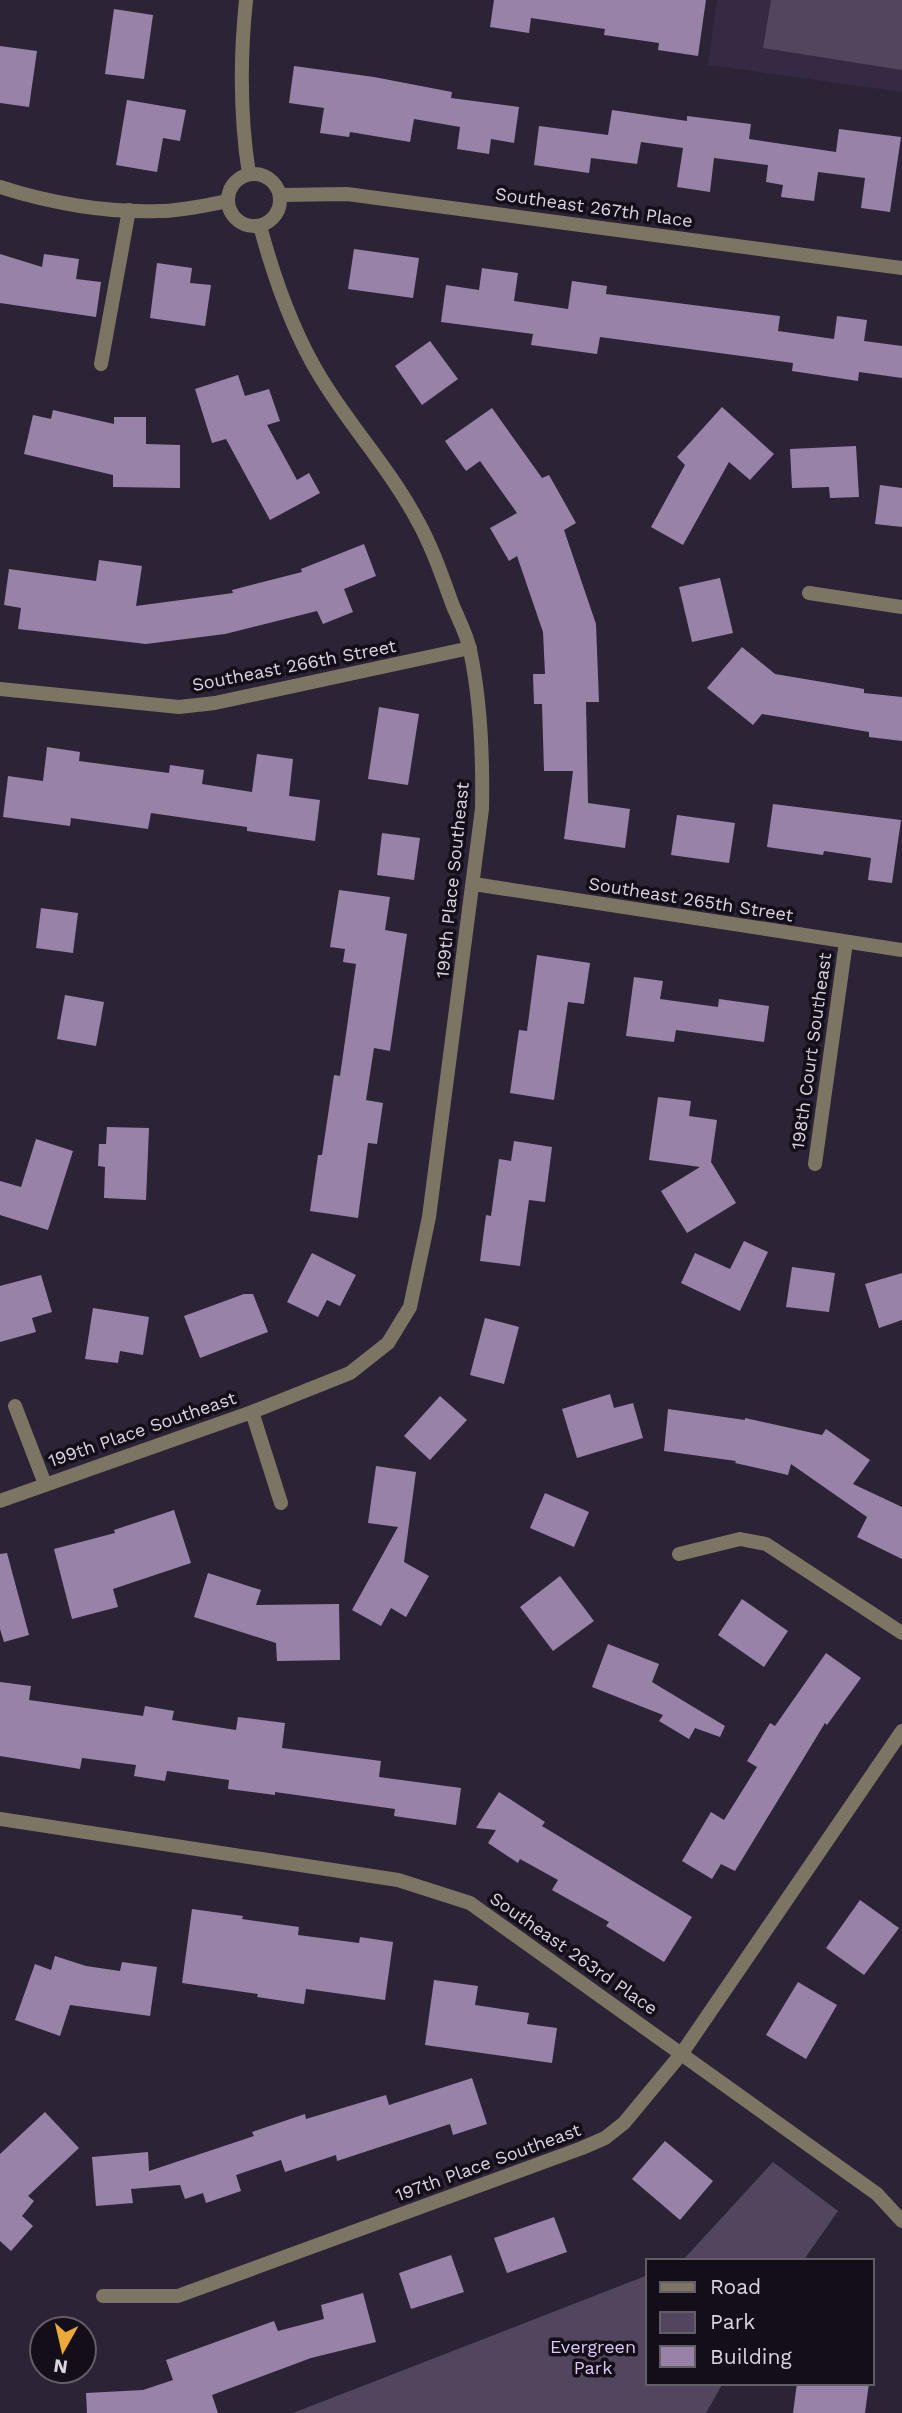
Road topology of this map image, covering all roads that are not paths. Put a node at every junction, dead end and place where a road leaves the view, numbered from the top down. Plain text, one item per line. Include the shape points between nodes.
1 (246, 0) edge
2 (249, 174) junction
3 (0, 187) edge
4 (281, 195) junction
5 (228, 201) junction
6 (130, 210) junction
7 (260, 226) junction
8 (902, 268) edge
9 (101, 364) dead end
10 (809, 593) dead end
11 (902, 607) edge
12 (470, 648) junction
13 (0, 688) edge
14 (474, 884) junction
15 (846, 943) junction
16 (902, 950) edge
17 (815, 1164) dead end
18 (15, 1406) dead end
19 (252, 1412) junction
20 (45, 1484) junction
21 (0, 1501) edge
22 (281, 1503) dead end
23 (679, 1555) dead end
24 (902, 1633) edge
25 (902, 1731) edge
26 (0, 1819) edge
27 (682, 2053) junction
28 (902, 2221) edge
29 (103, 2296) dead end

1 - 2 street via 243,136
2 - 4 street via 269,177
2 - 5 street via 232,185
3 - 6 street via 24,195
4 - 7 street via 277,214
4 - 8 street, Southeast 267th Place via 346,194
5 - 6 street via 161,211
5 - 7 street via 240,222
6 - 9 street
7 - 12 street, 199th Place Southeast via 292,323 320,378 390,474 416,519
10 - 11 street
12 - 13 street, Southeast 266th Street via 215,704 179,707
12 - 14 street, 199th Place Southeast via 483,765
14 - 15 street, Southeast 265th Street
14 - 19 street, 199th Place Southeast via 429,1217 410,1307 388,1343 350,1373
15 - 16 street, Southeast 265th Street
15 - 17 street, 198th Court Southeast
18 - 20 street, 199th Place Southeast
19 - 20 street, 199th Place Southeast
19 - 22 street, 199th Place Southeast
20 - 21 street, 199th Place Southeast
23 - 24 street via 740,1539 766,1544
25 - 27 street, 197th Place Southeast
26 - 27 street, Southeast 263rd Place via 398,1880 470,1903
27 - 28 street, Southeast 263rd Place via 877,2194
27 - 29 street, 197th Place Southeast via 624,2123 582,2148 178,2296

